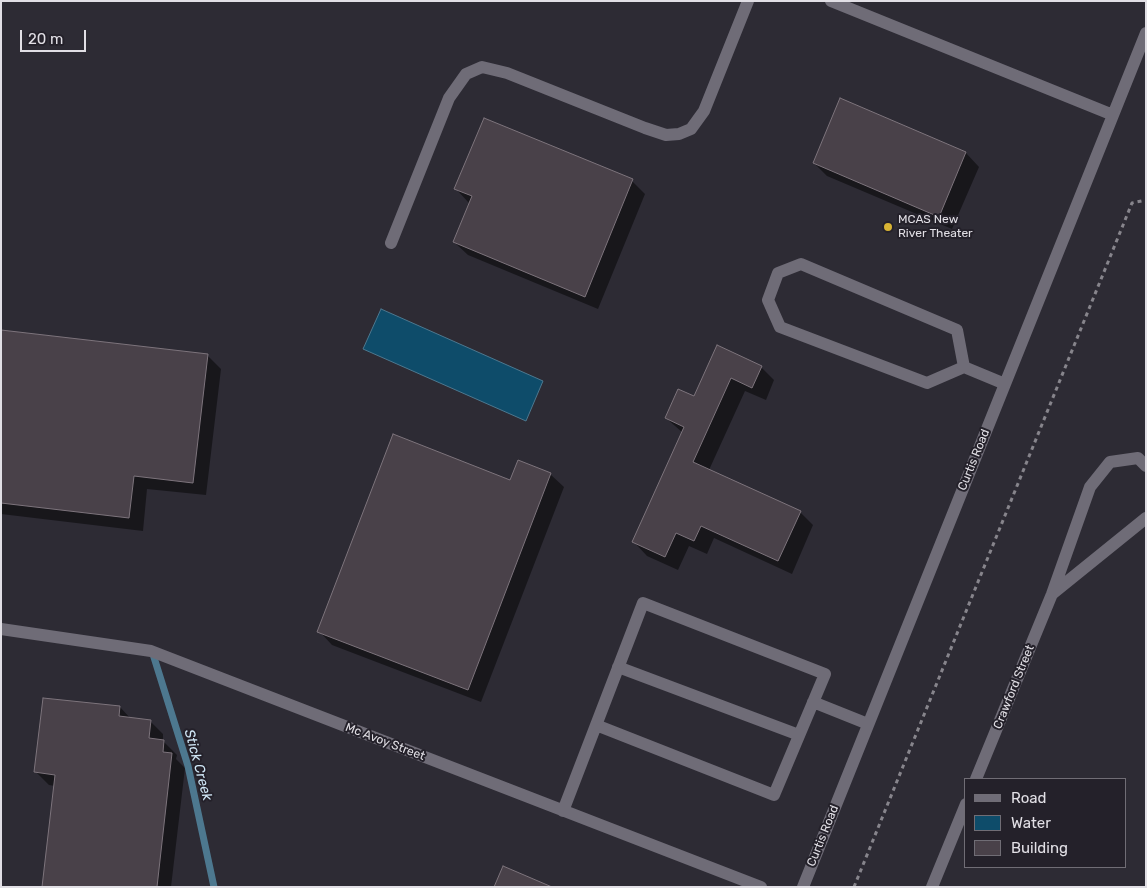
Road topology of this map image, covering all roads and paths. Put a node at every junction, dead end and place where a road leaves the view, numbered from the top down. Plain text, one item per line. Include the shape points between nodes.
1 (748, 1) edge
2 (831, 1) edge
3 (1146, 33) edge
4 (1113, 115) junction
5 (1146, 200) edge
6 (391, 243) dead end
7 (964, 367) junction
8 (1004, 384) junction
9 (1146, 466) edge
10 (1146, 518) edge
11 (1052, 594) junction
12 (1, 629) edge
13 (618, 667) junction
14 (813, 702) junction
15 (868, 724) junction
16 (596, 725) junction
17 (799, 735) junction
18 (976, 778) edge
19 (964, 809) edge
20 (563, 810) junction
21 (761, 887) edge
22 (803, 887) edge
23 (854, 887) edge
24 (932, 887) edge

1 - 6 street via 704,111 691,129 679,134 666,135 644,128 507,72 482,67 466,74 449,98
2 - 4 street
3 - 4 street, Curtis Road
4 - 8 street, Curtis Road
5 - 23 path via 1132,203
7 - 7 street via 957,330 801,264 778,273 768,300 780,327 927,383
7 - 8 street
8 - 15 street, Curtis Road
9 - 11 street, Crawford Street via 1138,458 1110,462 1090,488
10 - 11 street, Crawford Street
11 - 18 street, Crawford Street
12 - 20 street, Mc Avoy Street via 151,652
13 - 14 street via 643,603 825,674
13 - 16 street
13 - 17 street
14 - 15 street
14 - 17 street
15 - 22 street, Curtis Road
16 - 17 street via 774,796
16 - 20 street
19 - 24 street
20 - 21 street, Mc Avoy Street

